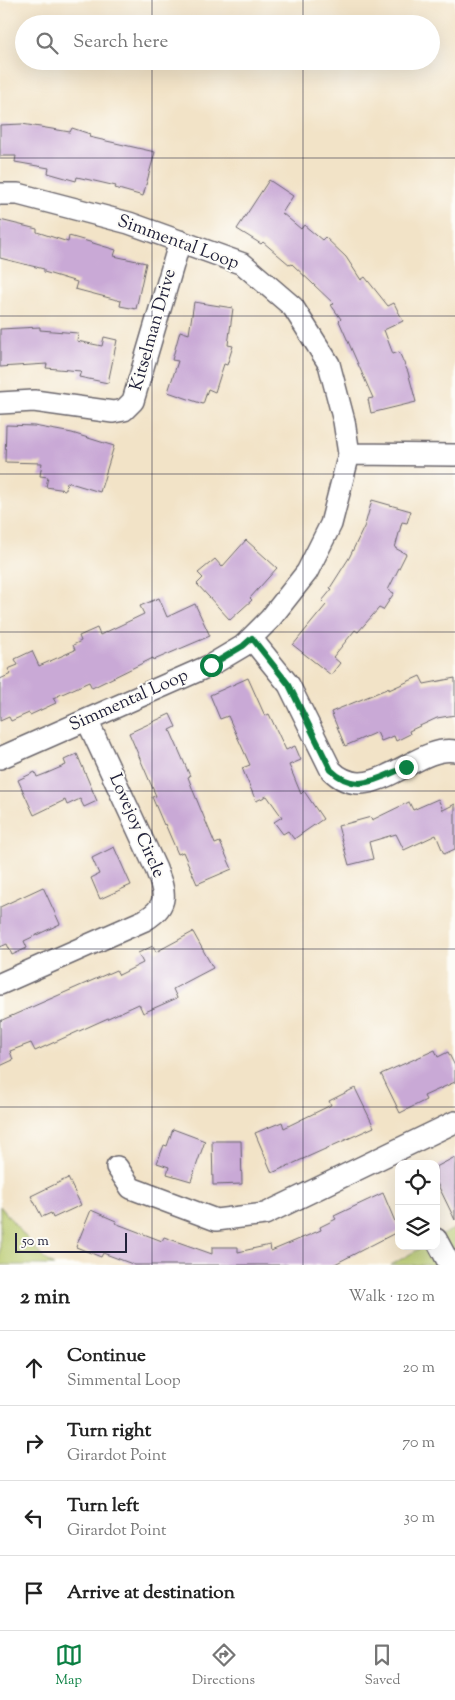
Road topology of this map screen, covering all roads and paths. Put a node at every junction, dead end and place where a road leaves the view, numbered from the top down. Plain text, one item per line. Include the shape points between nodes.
1 (0, 194) edge
2 (180, 241) junction
3 (0, 403) edge
4 (349, 454) junction
5 (455, 455) edge
6 (252, 638) junction
7 (88, 720) junction
8 (455, 751) edge
9 (0, 758) edge
10 (0, 984) edge
11 (455, 1122) edge
12 (396, 1159) edge
13 (117, 1167) dead end
14 (440, 1246) edge
15 (450, 1265) edge

1 - 2 street, Simmental Loop via 18,194 129,223
2 - 3 street, Kitselman Drive via 133,401 124,410 113,412 34,401
2 - 4 street, Simmental Loop via 243,264 293,307 329,364
4 - 5 street
4 - 6 street, Simmental Loop via 331,524 307,572
6 - 7 street, Simmental Loop via 211,665
6 - 8 street via 289,685 331,770 339,778 352,784 366,783 440,752
7 - 9 street, Simmental Loop
7 - 10 street, Lovejoy Circle via 156,869 164,890 163,904 145,920
11 - 12 street
12 - 13 street via 265,1214 216,1220 130,1188
14 - 15 street

